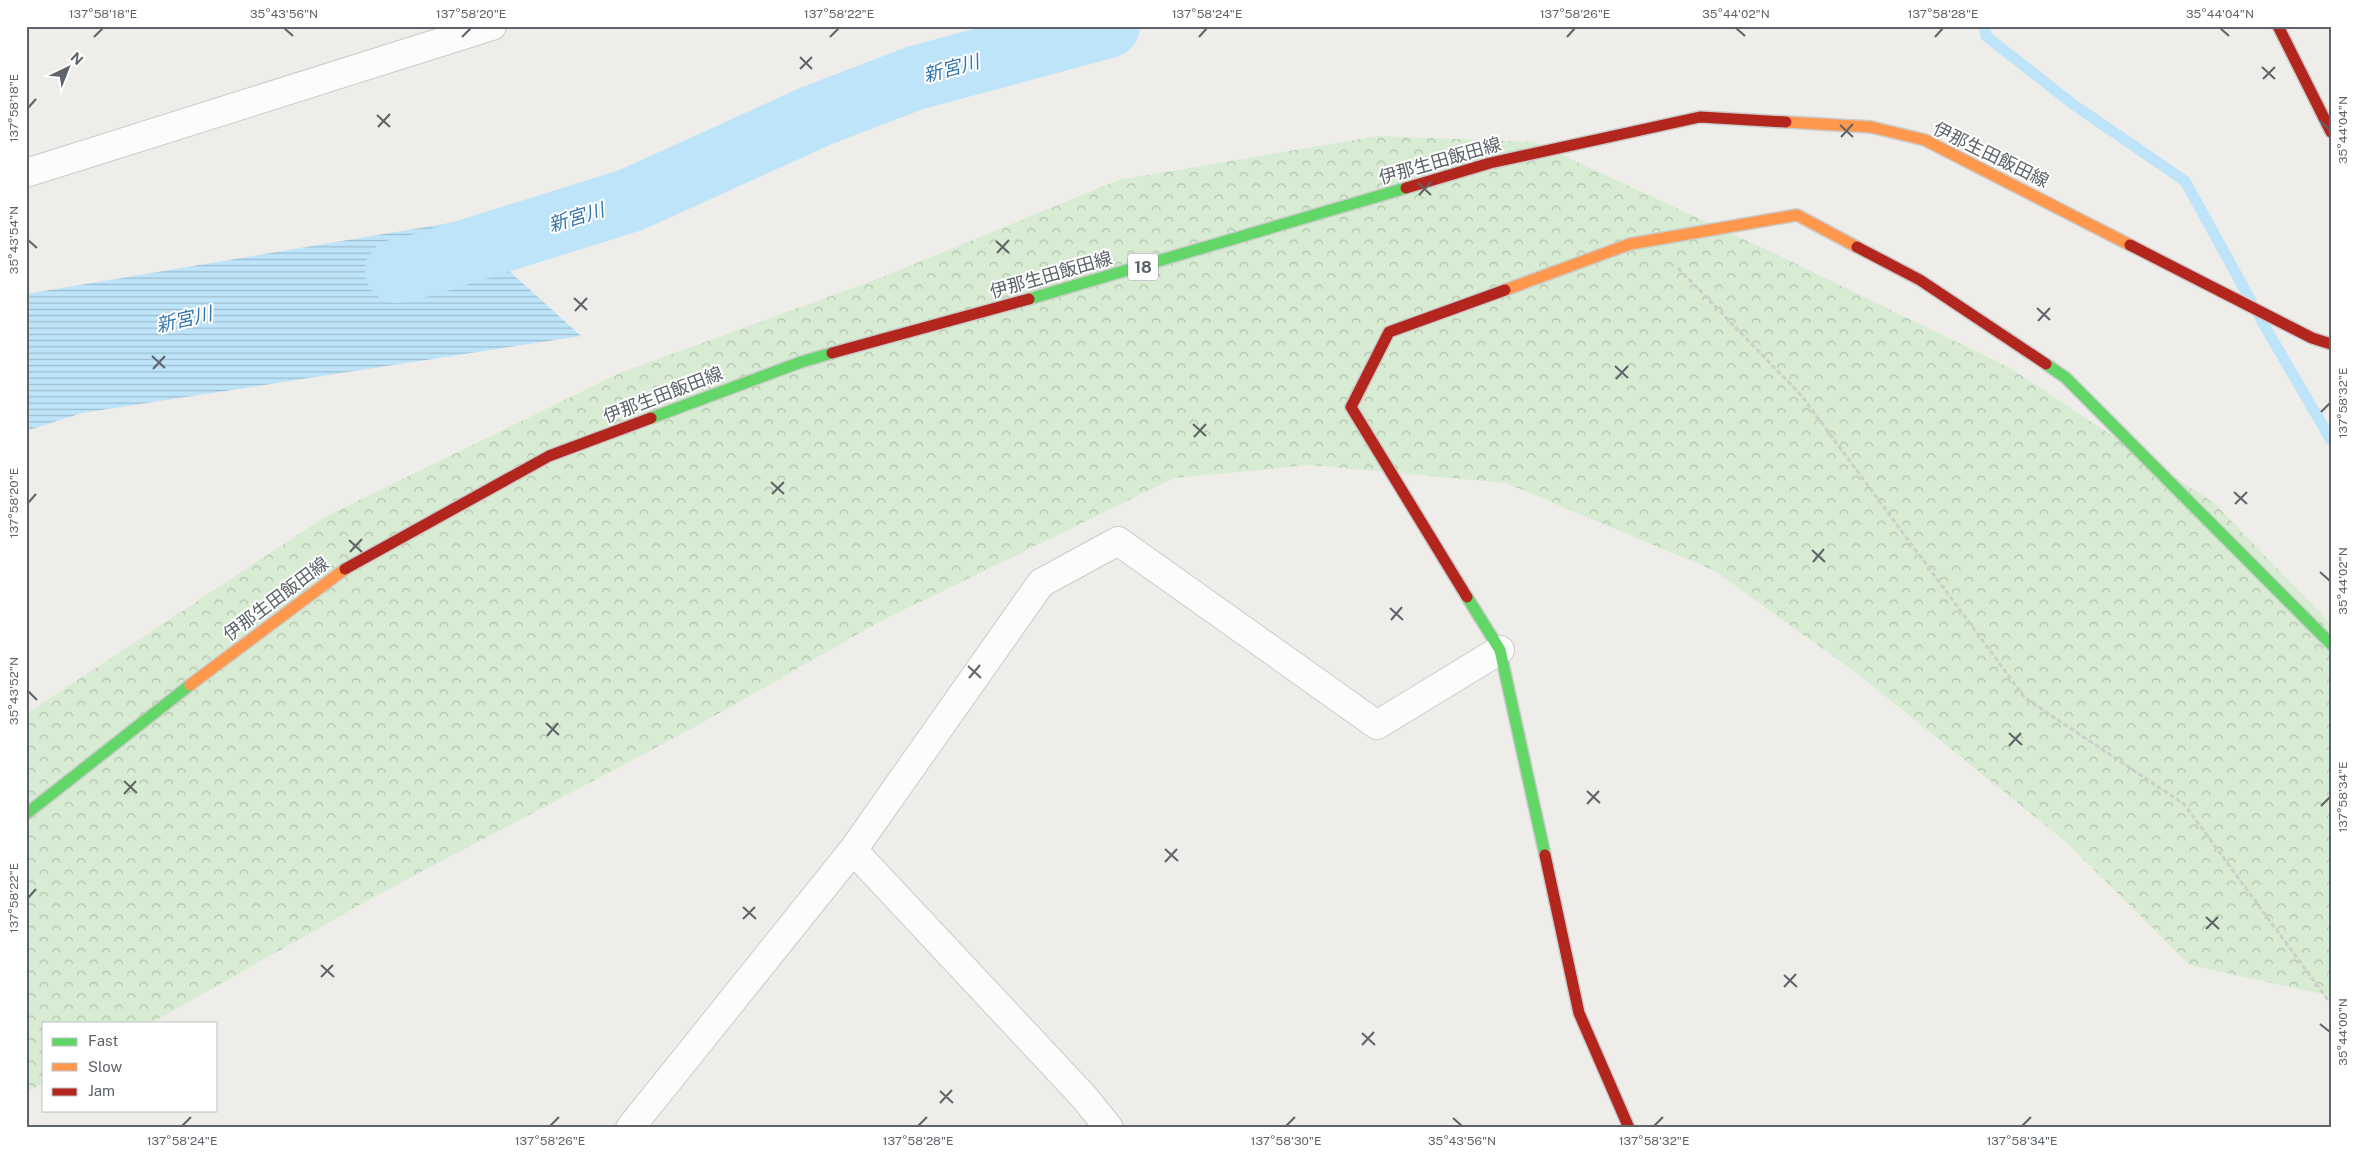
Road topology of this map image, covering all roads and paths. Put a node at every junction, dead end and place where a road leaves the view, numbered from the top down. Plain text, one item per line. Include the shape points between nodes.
1 (492, 26) edge
2 (2278, 26) edge
3 (2331, 132) edge
4 (26, 173) edge
5 (1652, 241) junction
6 (2331, 344) edge
7 (2331, 644) edge
8 (1500, 650) junction
9 (26, 814) edge
10 (853, 850) junction
11 (2331, 1004) edge
12 (630, 1128) edge
13 (1109, 1128) edge
14 (1628, 1128) edge

1 - 4 street
2 - 3 main road
5 - 7 main road via 1797,215 1920,280 2066,378
5 - 8 main road via 1630,244 1389,332 1351,407
5 - 11 path via 1801,395 2025,698 2184,804
6 - 9 main road, 伊那生田飯田線 / 18 via 2312,338 1925,140 1871,126 1700,117 1490,163 1072,288 801,362 549,456 335,575
8 - 10 street via 1377,724 1118,541 1041,583
8 - 14 main road via 1579,1013
10 - 12 street
10 - 13 street

